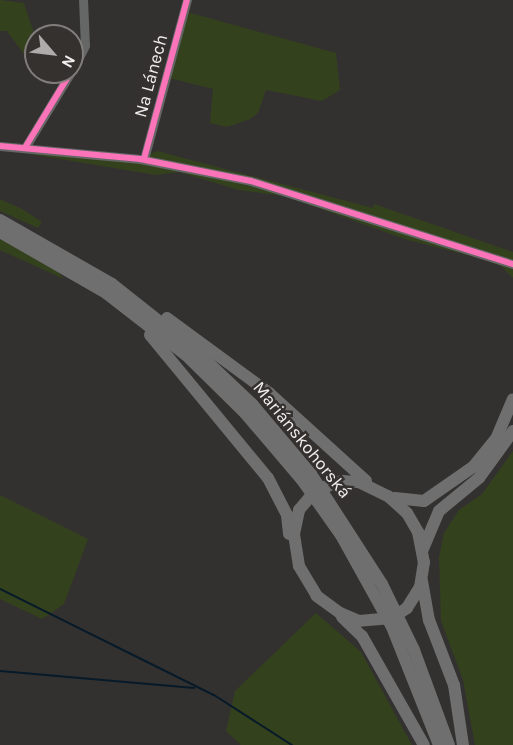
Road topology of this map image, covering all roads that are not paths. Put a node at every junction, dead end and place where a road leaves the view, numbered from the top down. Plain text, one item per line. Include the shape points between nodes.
1 (83, 0) edge
2 (188, 0) edge
3 (84, 47) edge
4 (64, 84) edge
5 (0, 146) edge
6 (26, 146) junction
7 (144, 159) junction
8 (0, 220) edge
9 (0, 232) edge
10 (513, 264) edge
11 (109, 289) junction
12 (513, 399) edge
13 (513, 431) edge
14 (384, 493) junction
15 (423, 550) junction
16 (295, 551) junction
17 (422, 580) junction
18 (340, 613) junction
19 (424, 745) edge
20 (439, 745) edge
21 (449, 745) edge
22 (464, 745) edge

1 - 3 street
2 - 7 street, Na Lánech
4 - 6 street
5 - 6 street
6 - 7 street
7 - 10 street via 251,181
8 - 11 main road, Mariánskohorská
9 - 11 main road, Mariánskohorská
11 - 14 main road via 138,296 248,375 346,466
11 - 16 main road via 268,478 287,515
11 - 20 main road, Mariánskohorská via 186,355 245,413 302,480 341,535 392,627
11 - 21 main road, Mariánskohorská via 193,348 253,405 311,474 349,528 397,614
12 - 14 main road via 490,448 452,484 419,502
13 - 15 main road via 479,478 439,511
14 - 15 main road via 407,513
14 - 16 main road via 359,482 335,482 316,490 299,510
15 - 17 main road
16 - 18 main road via 308,583
17 - 18 main road via 407,608 377,621 359,621
17 - 22 main road via 429,620 454,685
18 - 19 main road via 362,636

